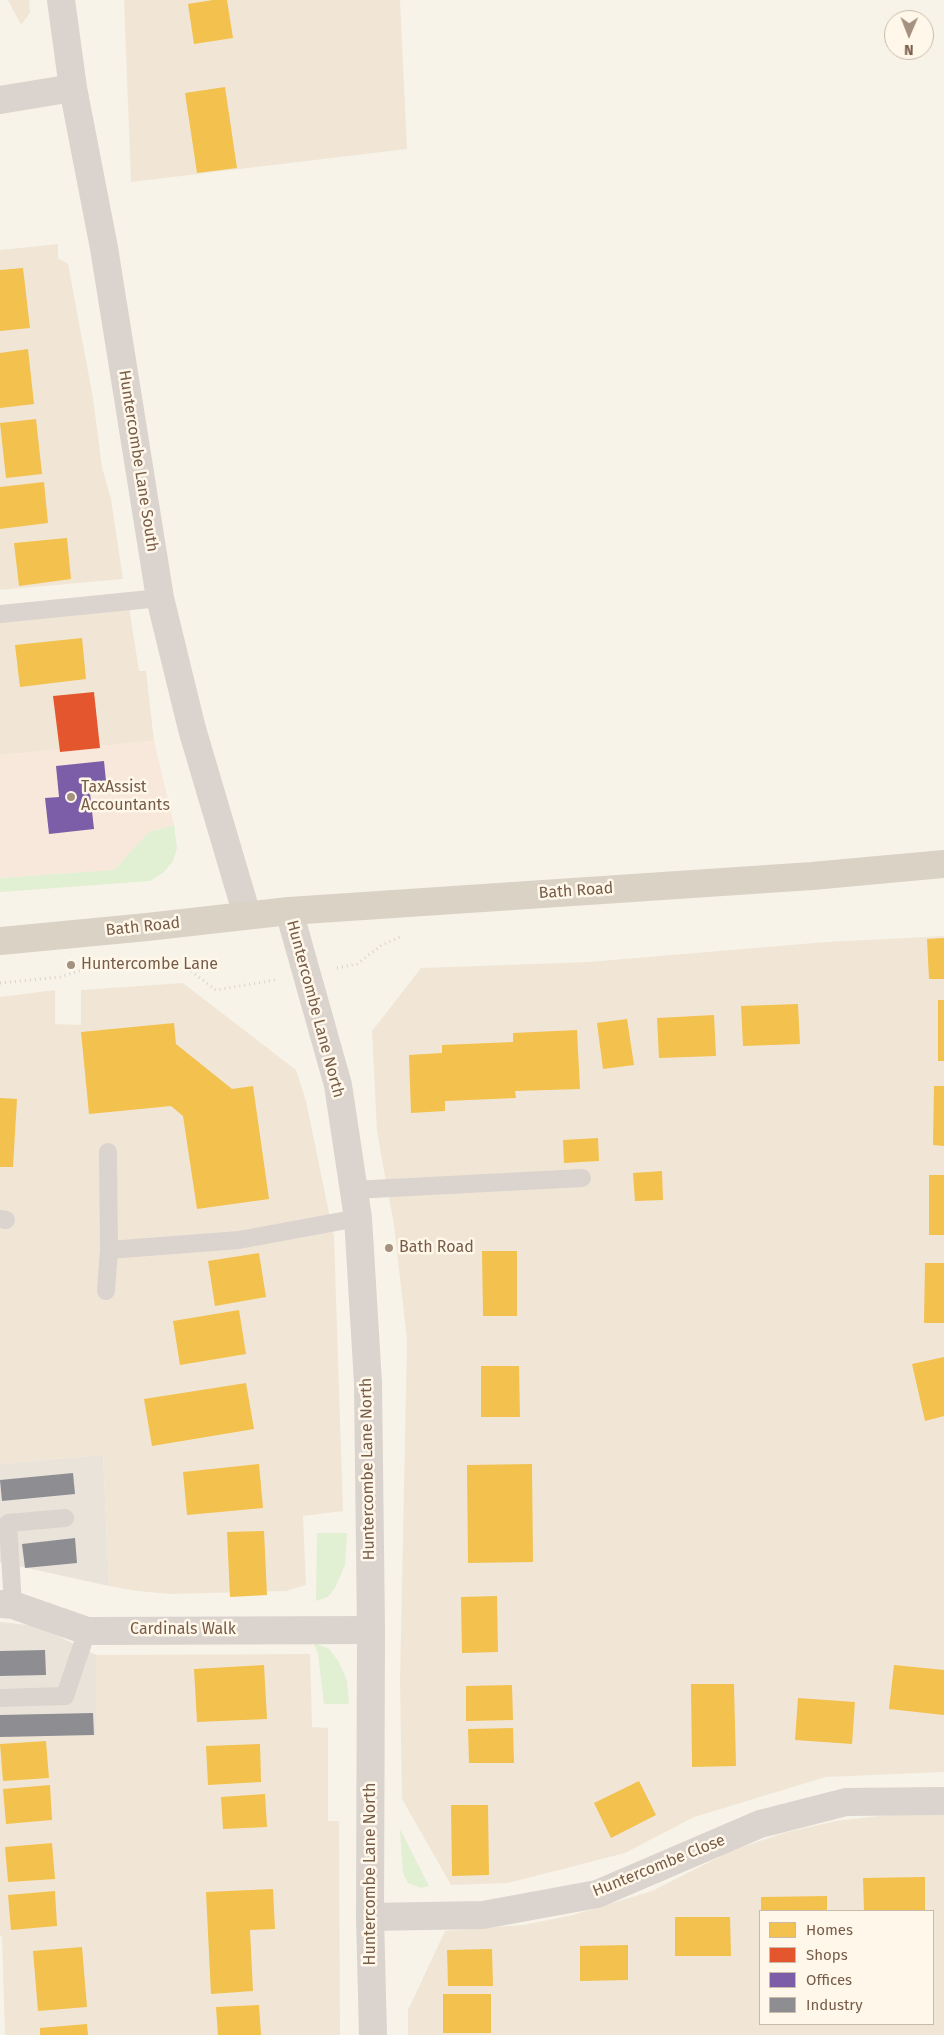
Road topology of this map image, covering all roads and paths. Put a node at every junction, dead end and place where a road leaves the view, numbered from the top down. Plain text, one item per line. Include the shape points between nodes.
1 (61, 0) edge
2 (73, 88) junction
3 (0, 100) edge
4 (160, 598) junction
5 (0, 614) edge
6 (944, 864) edge
7 (289, 911) junction
8 (247, 915) junction
9 (404, 936) dead end
10 (0, 941) edge
11 (168, 959) dead end
12 (96, 966) dead end
13 (308, 974) junction
14 (0, 983) edge
15 (108, 1152) dead end
16 (582, 1178) dead end
17 (353, 1190) junction
18 (358, 1218) junction
19 (109, 1250) junction
20 (106, 1291) dead end
21 (65, 1518) dead end
22 (6, 1605) edge
23 (371, 1630) junction
24 (87, 1631) junction
25 (0, 1698) edge
26 (944, 1801) edge
27 (370, 1917) junction
28 (373, 2035) edge

1 - 2 street, Huntercombe Lane South
2 - 3 street
2 - 4 street, Huntercombe Lane South via 104,248
4 - 5 lane
4 - 8 street, Huntercombe Lane South via 192,729
6 - 7 main road, Bath Road via 812,876
7 - 8 main road, Bath Road
7 - 13 street, Huntercombe Lane North
8 - 10 main road, Bath Road
9 - 13 path via 382,945 357,964
11 - 13 path via 176,959 216,990
12 - 14 path via 60,977
13 - 17 street, Huntercombe Lane North via 338,1085
15 - 19 lane
16 - 17 lane
17 - 18 street, Huntercombe Lane North
18 - 19 lane via 239,1240
18 - 23 street, Huntercombe Lane North via 368,1383
19 - 20 lane
21 - 22 lane via 8,1523
22 - 24 street, Cardinals Walk
23 - 24 street, Cardinals Walk
23 - 27 street, Huntercombe Lane North
24 - 25 lane via 64,1696
26 - 27 street, Huntercombe Close via 846,1802 760,1824 597,1894 483,1915
27 - 28 street, Huntercombe Lane North

